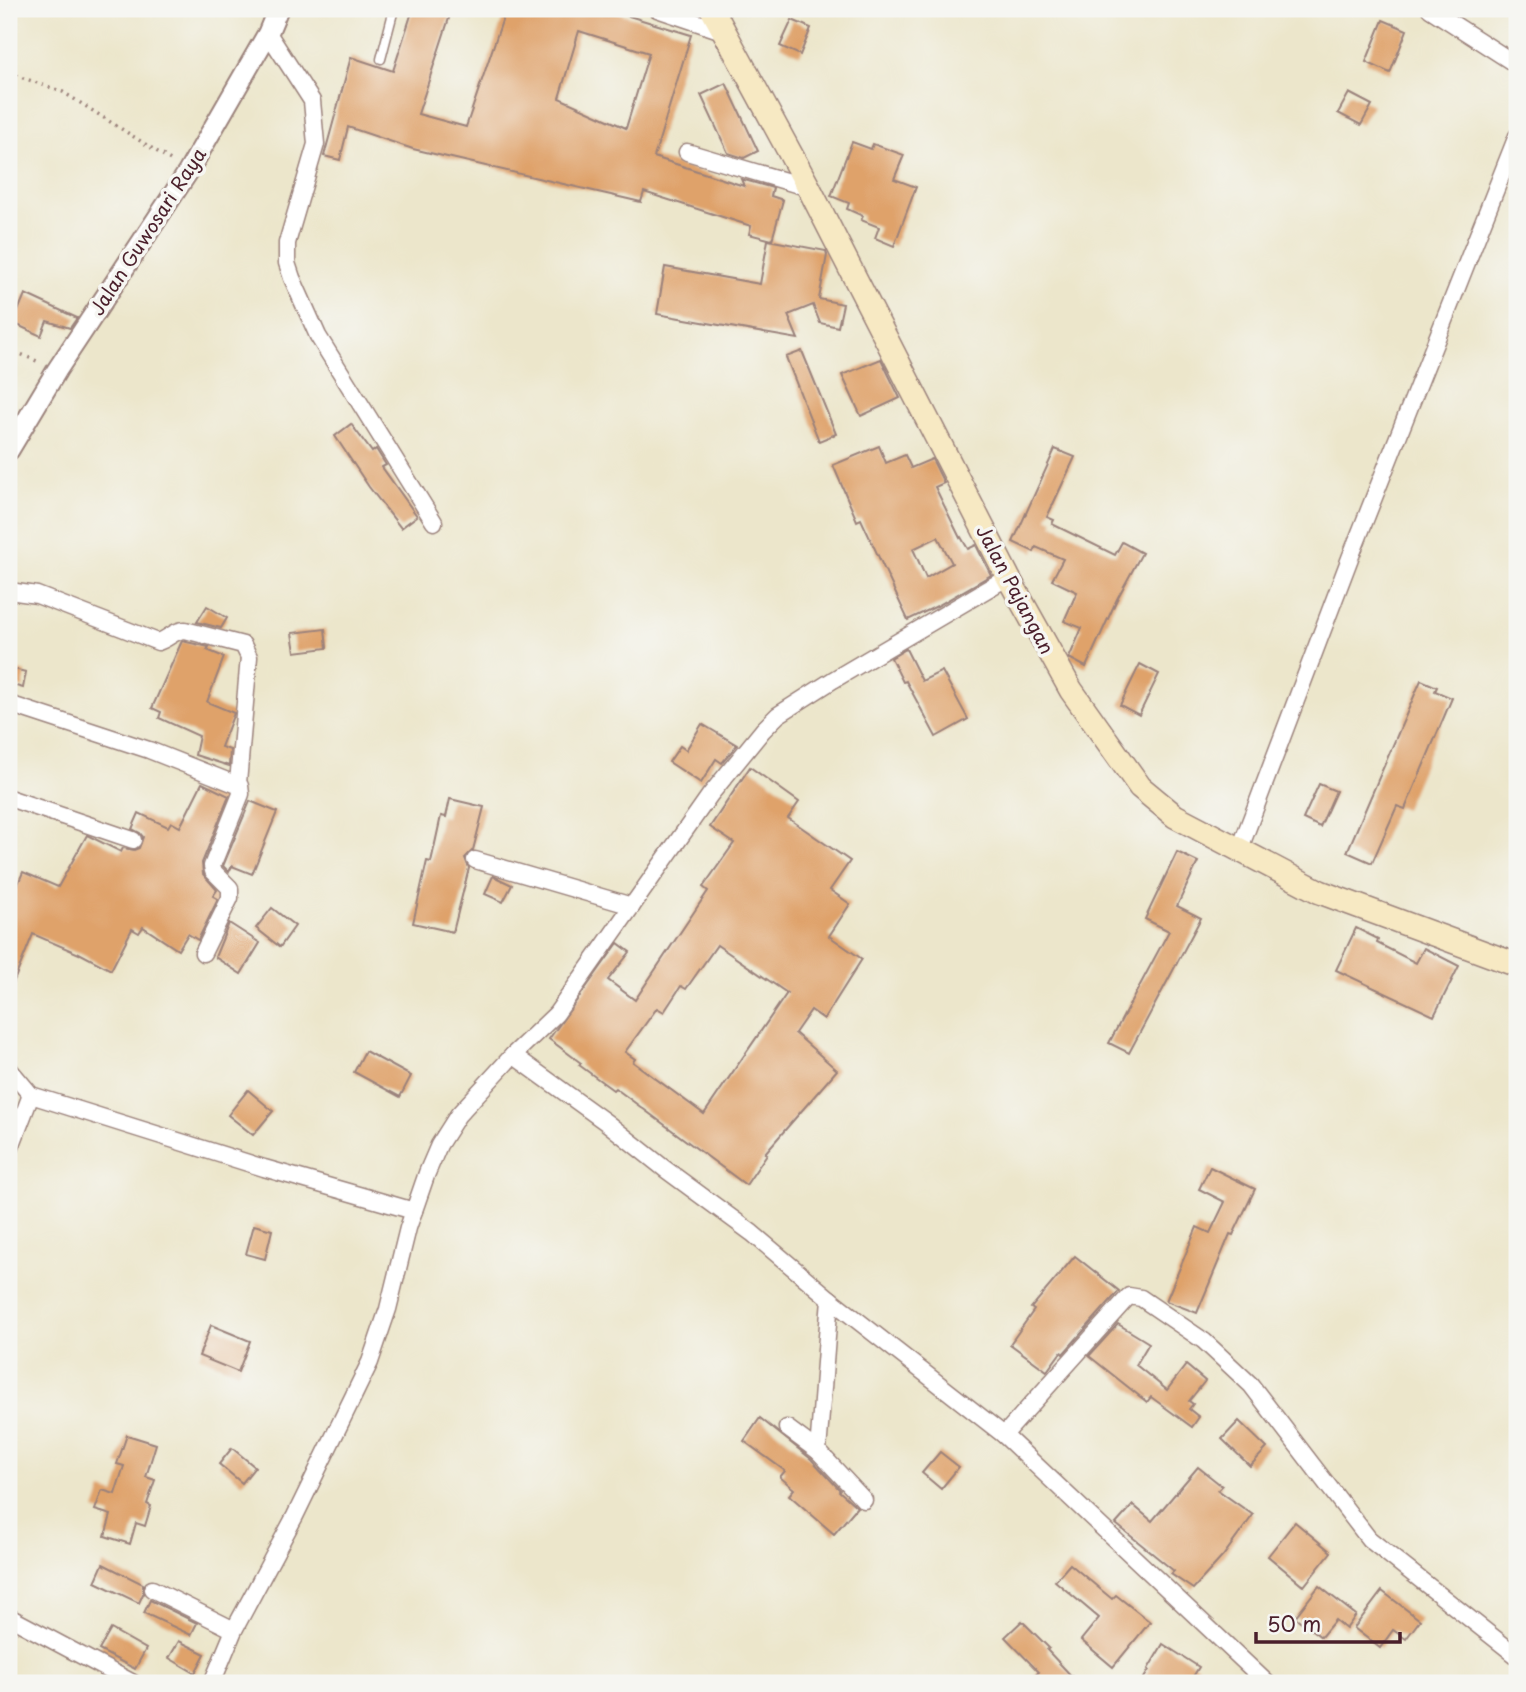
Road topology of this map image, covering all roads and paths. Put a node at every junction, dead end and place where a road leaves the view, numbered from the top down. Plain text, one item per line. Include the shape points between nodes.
1 (278, 9) edge
2 (394, 9) edge
3 (657, 9) edge
4 (712, 9) edge
5 (1430, 9) edge
6 (725, 32) junction
7 (268, 33) junction
8 (381, 59) dead end
9 (1517, 65) edge
10 (9, 73) edge
11 (1517, 136) edge
12 (687, 152) dead end
13 (188, 172) junction
14 (809, 188) junction
15 (9, 349) edge
16 (57, 370) junction
17 (9, 450) edge
18 (434, 522) dead end
19 (1008, 578) junction
20 (9, 591) edge
21 (9, 704) edge
22 (238, 783) junction
23 (9, 798) edge
24 (133, 840) dead end
25 (1239, 851) junction
26 (475, 860) dead end
27 (632, 906) junction
28 (202, 953) dead end
29 (1517, 965) edge
30 (513, 1055) junction
31 (9, 1069) edge
32 (31, 1095) junction
33 (9, 1152) edge
34 (414, 1211) junction
35 (830, 1299) junction
36 (787, 1428) dead end
37 (1004, 1435) junction
38 (818, 1451) junction
39 (864, 1500) dead end
40 (152, 1589) dead end
41 (9, 1617) edge
42 (234, 1630) junction
43 (1517, 1656) edge
44 (132, 1683) edge
45 (212, 1683) edge
46 (1267, 1683) edge

1 - 7 street, Jalan Guwosari Raya
2 - 8 lane
3 - 6 street
4 - 6 main road, Jalan Pajangan
5 - 9 street
6 - 14 main road, Jalan Pajangan
7 - 13 street, Jalan Guwosari Raya
7 - 18 street via 312,101 316,144 287,243 290,270 317,336
10 - 13 path via 64,92
11 - 25 street
12 - 14 street
13 - 16 street, Jalan Guwosari Raya
14 - 19 main road, Jalan Pajangan
15 - 16 path
16 - 17 street, Jalan Guwosari Raya
19 - 25 main road, Jalan Pajangan via 1071,690 1140,787 1174,816
19 - 27 street via 778,715 710,795
20 - 22 street via 37,595 158,642 185,630 243,645 249,657
21 - 22 street
22 - 28 street via 242,794 212,866 230,888 230,898
23 - 24 street
25 - 29 main road, Jalan Pajangan via 1320,892
26 - 27 street
27 - 30 street via 556,1014
30 - 34 street via 458,1115 439,1145
30 - 35 street via 752,1233
31 - 32 street
32 - 33 street
32 - 34 street
34 - 42 street via 370,1362 296,1516
35 - 37 street
35 - 38 street
36 - 38 street
37 - 43 street via 1129,1296 1141,1298 1204,1341 1251,1385 1369,1539
37 - 46 street
38 - 39 street
40 - 42 street
41 - 44 street
42 - 45 street

